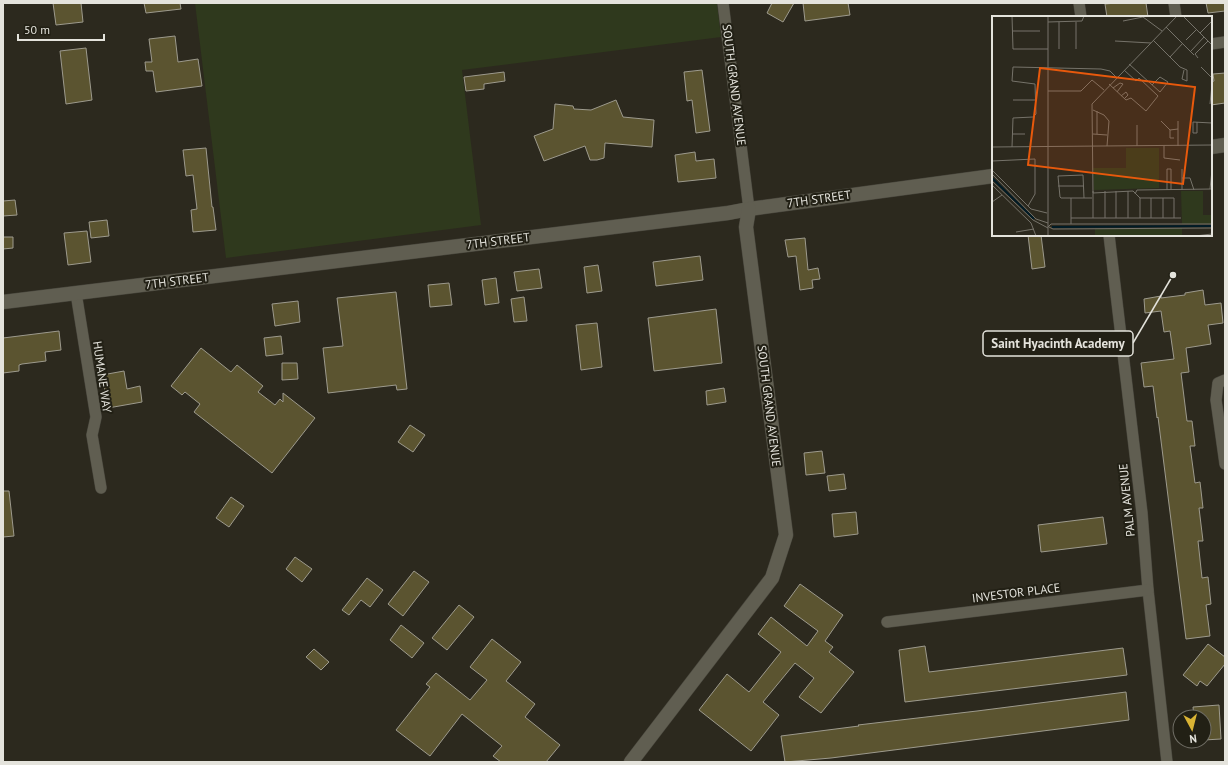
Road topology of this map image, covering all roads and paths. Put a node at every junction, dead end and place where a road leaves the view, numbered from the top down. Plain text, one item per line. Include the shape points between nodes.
1 (723, 3) edge
2 (1080, 3) edge
3 (1174, 3) edge
4 (1081, 16) edge
5 (1176, 16) edge
6 (1225, 42) edge
7 (1212, 44) edge
8 (1225, 145) edge
9 (1212, 147) edge
10 (992, 176) edge
11 (749, 209) junction
12 (1109, 236) edge
13 (76, 293) junction
14 (3, 302) edge
15 (1221, 381) edge
16 (1225, 464) edge
17 (101, 488) dead end
18 (1148, 590) junction
19 (887, 622) dead end
20 (631, 762) edge
21 (1167, 762) edge

1 - 11 street, SOUTH GRAND AVENUE
2 - 4 street
3 - 5 street
6 - 7 street
8 - 9 street
10 - 11 street, 7TH STREET
11 - 13 street, 7TH STREET
11 - 20 street, SOUTH GRAND AVENUE via 746,227 786,536 772,578
12 - 18 street, PALM AVENUE via 1142,513
13 - 14 street, 7TH STREET
13 - 17 street, HUMANE WAY via 96,417 92,435
15 - 16 street via 1216,400
18 - 19 street, INVESTOR PLACE
18 - 21 street, PALM AVENUE

